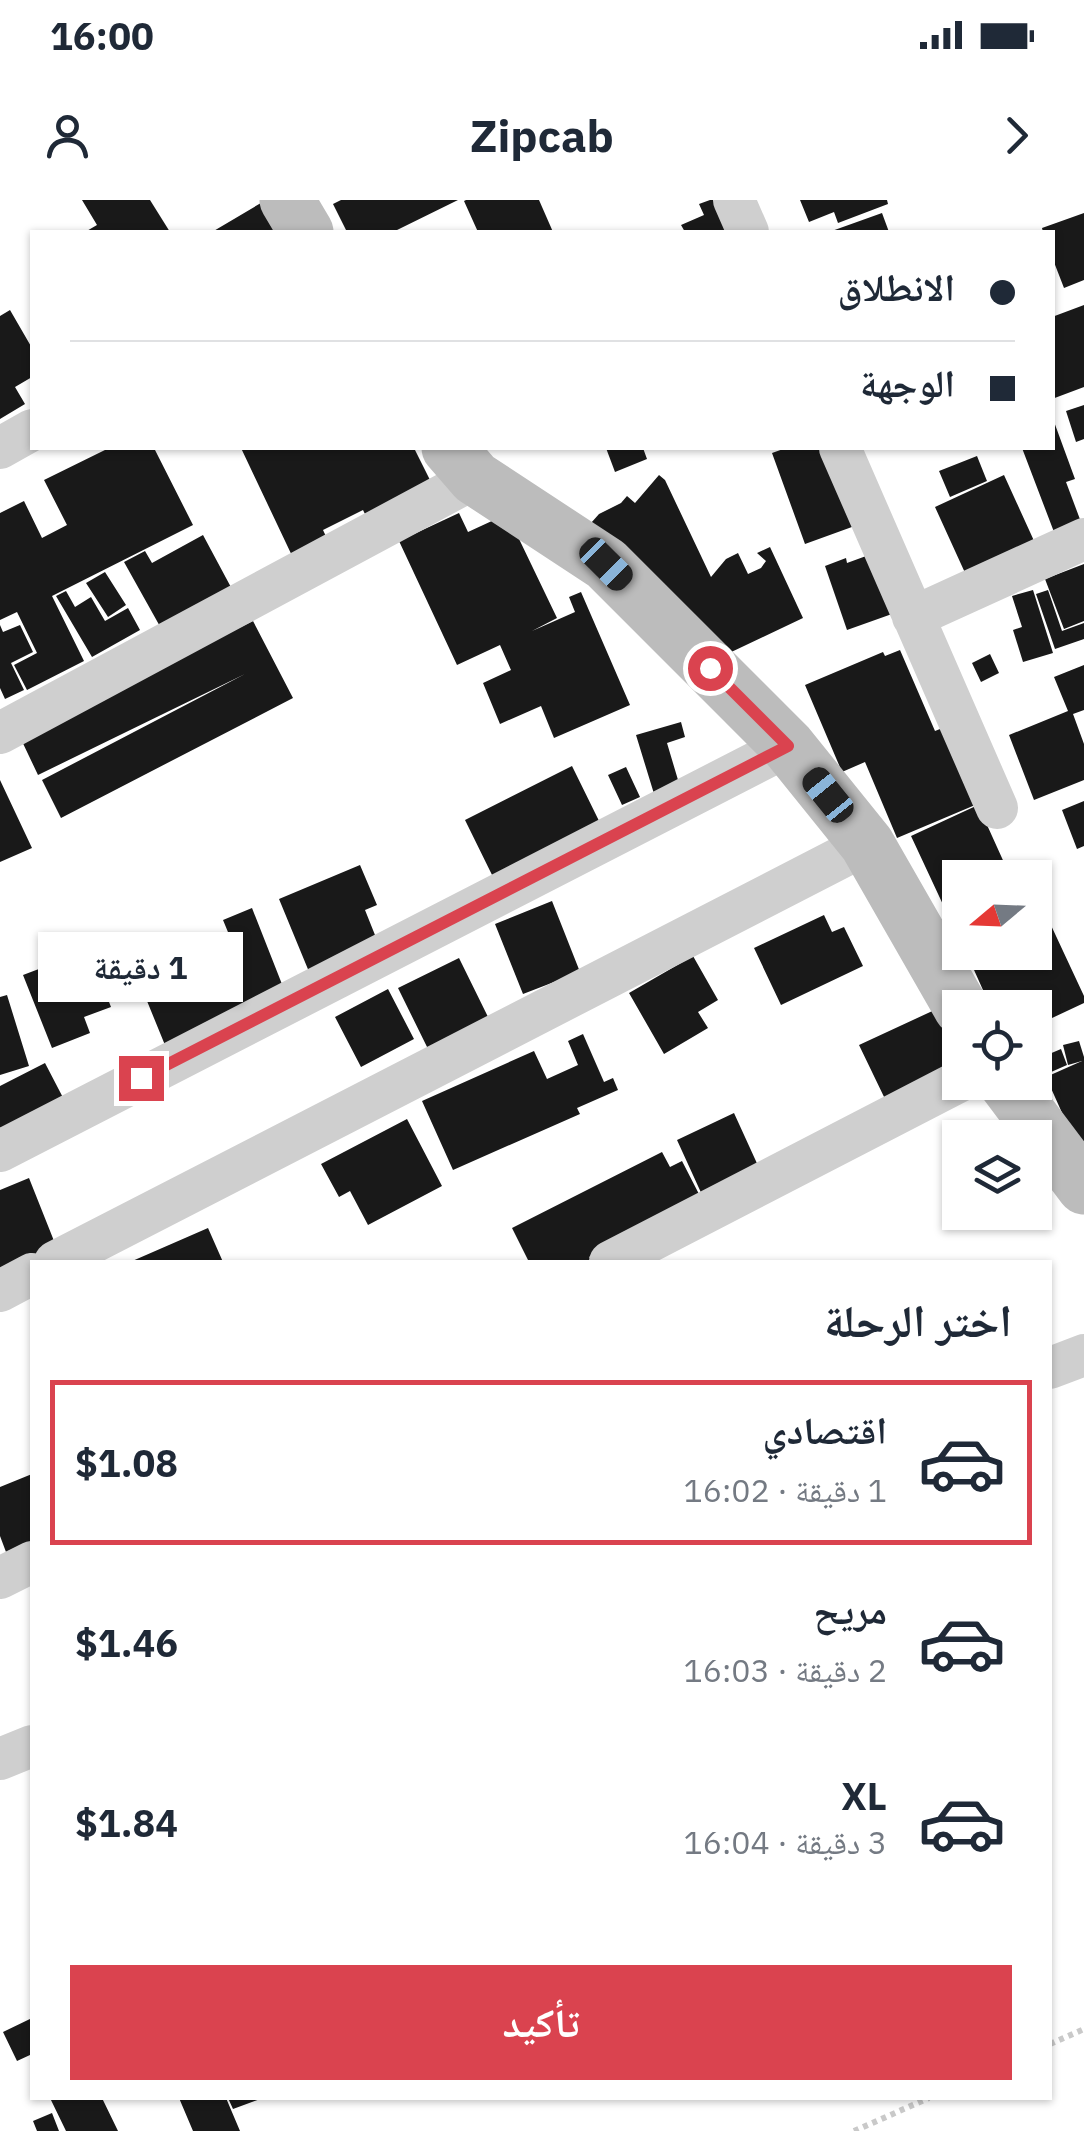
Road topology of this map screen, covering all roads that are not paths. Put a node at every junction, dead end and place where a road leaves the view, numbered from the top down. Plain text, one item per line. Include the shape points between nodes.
1 (287, 200) edge
2 (734, 200) edge
3 (305, 230) edge
4 (747, 230) edge
5 (30, 431) edge
6 (0, 448) edge
7 (841, 450) edge
8 (462, 463) edge
9 (1084, 539) edge
10 (913, 617) junction
11 (0, 733) edge
12 (788, 746) junction
13 (997, 808) dead end
14 (867, 844) junction
15 (951, 990) edge
16 (942, 1090) edge
17 (1019, 1100) edge
18 (0, 1151) edge
19 (1084, 1187) edge
20 (59, 1260) edge
21 (614, 1260) edge
22 (30, 1275) edge
23 (0, 1291) edge
24 (1084, 1355) edge
25 (1052, 1367) edge
26 (30, 1563) edge
27 (0, 1578) edge
28 (30, 1747) edge
29 (0, 1758) edge

1 - 3 street
2 - 4 street
5 - 6 street
7 - 10 street
8 - 11 street
8 - 12 street via 606,564
9 - 10 street
10 - 13 street
12 - 14 street
12 - 18 street
14 - 15 street
14 - 20 street
16 - 21 street
17 - 19 street
22 - 23 street
24 - 25 street
26 - 27 street
28 - 29 street

